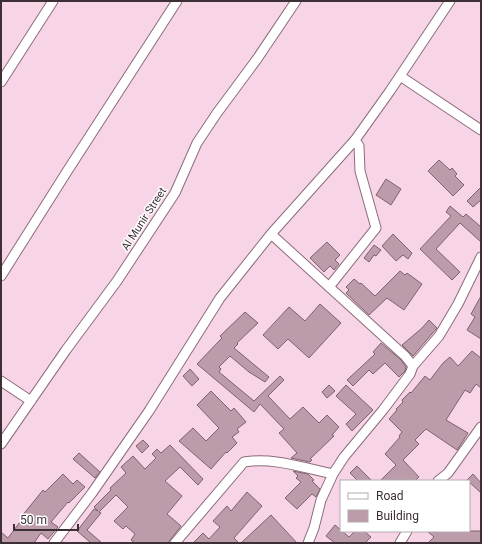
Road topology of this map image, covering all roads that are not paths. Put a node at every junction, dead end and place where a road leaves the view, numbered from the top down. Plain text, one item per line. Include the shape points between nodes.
1 (53, 1) edge
2 (177, 1) edge
3 (296, 1) edge
4 (450, 1) edge
5 (400, 76) junction
6 (1, 82) edge
7 (481, 130) edge
8 (355, 140) junction
9 (271, 234) junction
10 (481, 257) edge
11 (1, 276) edge
12 (328, 287) junction
13 (414, 366) junction
14 (1, 380) edge
15 (32, 401) junction
16 (481, 427) edge
17 (1, 444) edge
18 (333, 474) junction
19 (439, 480) edge
20 (406, 532) edge
21 (54, 543) edge
22 (175, 543) edge
23 (308, 543) edge
24 (400, 543) edge

1 - 6 street
2 - 11 street
3 - 15 street, Al Munir Street via 197,143 175,193 117,281
4 - 5 street
5 - 7 street
5 - 8 street
8 - 9 street
8 - 12 street via 359,146 360,171 376,228
9 - 12 street
9 - 21 street via 220,298 149,411 92,494
10 - 13 street via 458,304 438,336
12 - 13 street
13 - 18 street
14 - 15 street
15 - 17 street, Al Munir Street
16 - 19 street via 448,473
18 - 22 street via 256,460 244,462
18 - 23 street via 321,500
20 - 24 street

